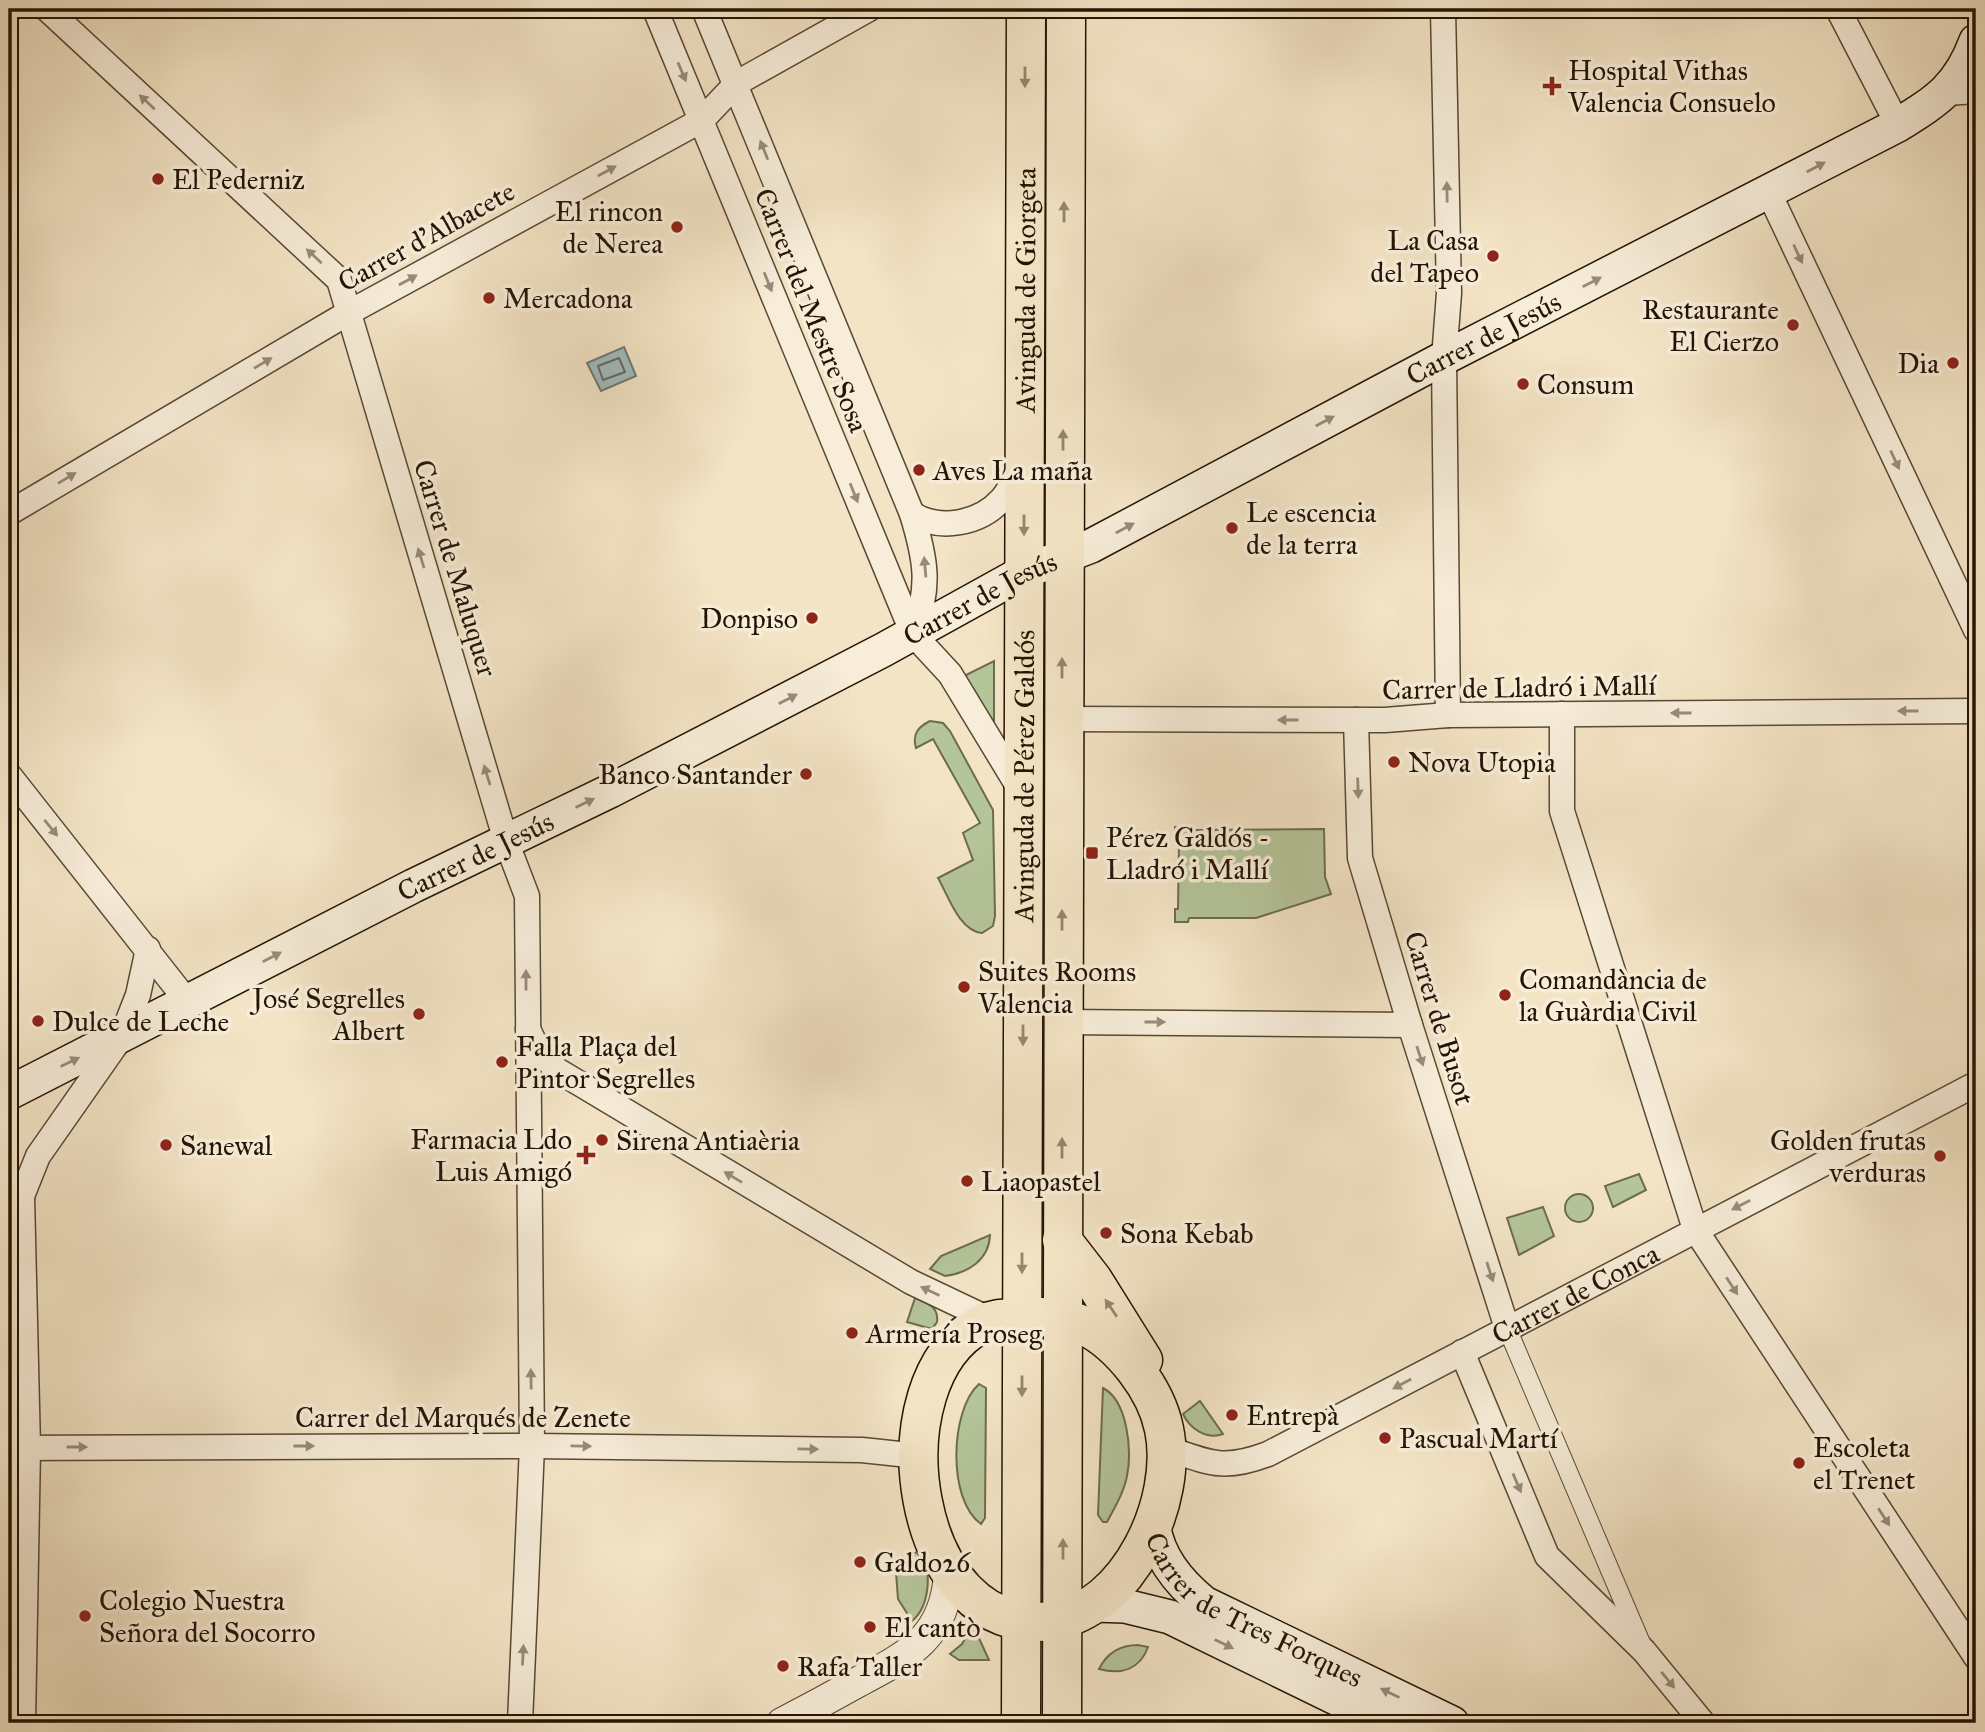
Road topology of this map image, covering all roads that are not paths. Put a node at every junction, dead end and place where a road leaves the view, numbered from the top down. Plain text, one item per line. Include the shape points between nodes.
1 (47, 9) edge
2 (655, 9) edge
3 (704, 9) edge
4 (869, 9) edge
5 (1026, 9) edge
6 (1066, 9) edge
7 (1443, 9) edge
8 (1838, 9) edge
9 (1976, 41) edge
10 (737, 83) junction
11 (1962, 92) edge
12 (702, 120) junction
13 (1898, 125) junction
14 (1769, 192) junction
15 (348, 313) junction
16 (1444, 358) junction
17 (1024, 459) junction
18 (9, 513) edge
19 (912, 514) junction
20 (1063, 557) junction
21 (1024, 572) junction
22 (1976, 631) edge
23 (913, 634) junction
24 (1976, 711) edge
25 (1562, 714) junction
26 (1448, 715) junction
27 (1062, 719) junction
28 (1356, 720) junction
29 (9, 775) edge
30 (1024, 796) junction
31 (506, 841) junction
32 (148, 949) junction
33 (187, 1001) junction
34 (1062, 1022) junction
35 (526, 1025) junction
36 (1410, 1025) junction
37 (122, 1036) junction
38 (1976, 1084) edge
39 (9, 1093) edge
40 (15, 1190) edge
41 (1695, 1229) junction
42 (1062, 1240) junction
43 (1007, 1319) junction
44 (1064, 1320) junction
45 (1507, 1328) junction
46 (1462, 1352) junction
47 (1163, 1431) junction
48 (532, 1446) junction
49 (18, 1448) edge
50 (918, 1455) junction
51 (1153, 1519) junction
52 (949, 1574) junction
53 (1078, 1611) junction
54 (1021, 1621) junction
55 (1644, 1651) junction
56 (1976, 1657) edge
57 (23, 1723) edge
58 (520, 1723) edge
59 (782, 1723) edge
60 (1021, 1723) edge
61 (1062, 1723) edge
62 (1387, 1723) edge
63 (1451, 1723) edge
64 (1703, 1723) edge

15 -> 1 street, Carrer de Maluquer via 339,280
2 -> 12 street, Carrer del Mestre Sosa
3 - 10 street, Carrer del Mestre Sosa
4 - 10 street, Carrer d'Albacete
5 -> 17 main road, Avinguda de Giorgeta
20 -> 6 main road, Avinguda de Giorgeta
16 -> 7 street via 1449,293
8 - 13 street
9 - 11 main road
10 - 12 street, Carrer d'Albacete
19 -> 10 street, Carrer del Mestre Sosa
11 - 13 main road, Carrer de Jesús
15 -> 12 street, Carrer d'Albacete
12 -> 23 street, Carrer del Mestre Sosa
14 -> 13 main road, Carrer de Jesús
16 -> 14 main road, Carrer de Jesús
14 -> 22 street
18 -> 15 street, Carrer d'Albacete
31 -> 15 street, Carrer de Maluquer
20 -> 16 main road, Carrer de Jesús
16 - 26 street
17 - 19 street via 1007,491 987,511 942,524
17 -> 21 main road, Avinguda de Giorgeta
23 -> 19 street, Carrer del Mestre Sosa via 923,600 926,565
20 - 21 main road, Carrer de Jesús
27 -> 20 main road, Avinguda de Pérez Galdós
21 - 23 main road, Carrer de Jesús
21 - 30 main road, Avinguda de Pérez Galdós
23 - 30 street, Carrer del Mestre Sosa via 950,674
31 -> 23 main road, Carrer de Jesús
24 -> 25 street, Carrer de Lladró i Mallí
25 - 26 street, Carrer de Lladró i Mallí
25 - 41 street via 1562,811
26 - 28 street, Carrer de Lladró i Mallí
28 -> 27 street, Carrer de Lladró i Mallí
34 -> 27 main road, Avinguda de Pérez Galdós
28 -> 36 street, Carrer de Busot via 1360,858
29 -> 32 street
30 -> 43 main road, Avinguda de Pérez Galdós
33 -> 31 main road, Carrer de Jesús
35 -> 31 street, Carrer de Maluquer via 527,896
32 - 33 street
32 - 37 street via 138,995
33 - 37 main road, Carrer de Jesús
34 -> 36 street
42 -> 34 main road, Avinguda de Pérez Galdós
43 -> 35 street via 900,1276 557,1070 538,1050
48 -> 35 street, Carrer de Maluquer
36 -> 45 street, Carrer de Busot
39 -> 37 main road, Carrer de Jesús
37 - 40 street
38 -> 41 street, Carrer de Conca
40 - 49 street
41 - 45 street, Carrer de Conca
41 -> 56 street
42 - 44 main road, Avinguda de Pérez Galdós
47 -> 42 main road via 1154,1386 1136,1345
43 - 44 main road
43 - 50 main road via 981,1324 959,1342 938,1373 922,1415
43 -> 54 main road, Avinguda de Pérez Galdós
44 - 47 main road via 1085,1326 1125,1359 1148,1389
53 -> 44 main road, Avinguda de Pérez Galdós
45 - 46 street, Carrer de Conca
45 - 55 street
46 -> 47 street, Carrer de Conca via 1248,1462 1213,1464
46 -> 55 street via 1547,1556
47 - 51 main road via 1161,1490
49 -> 48 street, Carrer del Marqués de Zenete
48 -> 50 street, Carrer del Marqués de Zenete via 862,1450
58 -> 48 street, Carrer de Maluquer
49 - 57 street
50 - 52 main road via 932,1534
51 - 53 main road via 1132,1566 1117,1585
63 -> 51 main road, Carrer de Tres Forques via 1204,1603 1158,1549
52 - 54 main road via 982,1606
52 - 59 street via 943,1610 908,1656
53 - 54 main road
53 - 61 main road, Avinguda de Pérez Galdós
53 -> 62 main road, Carrer de Tres Forques via 1125,1606 1170,1617
54 - 60 main road, Avinguda de Pérez Galdós
55 -> 64 street

